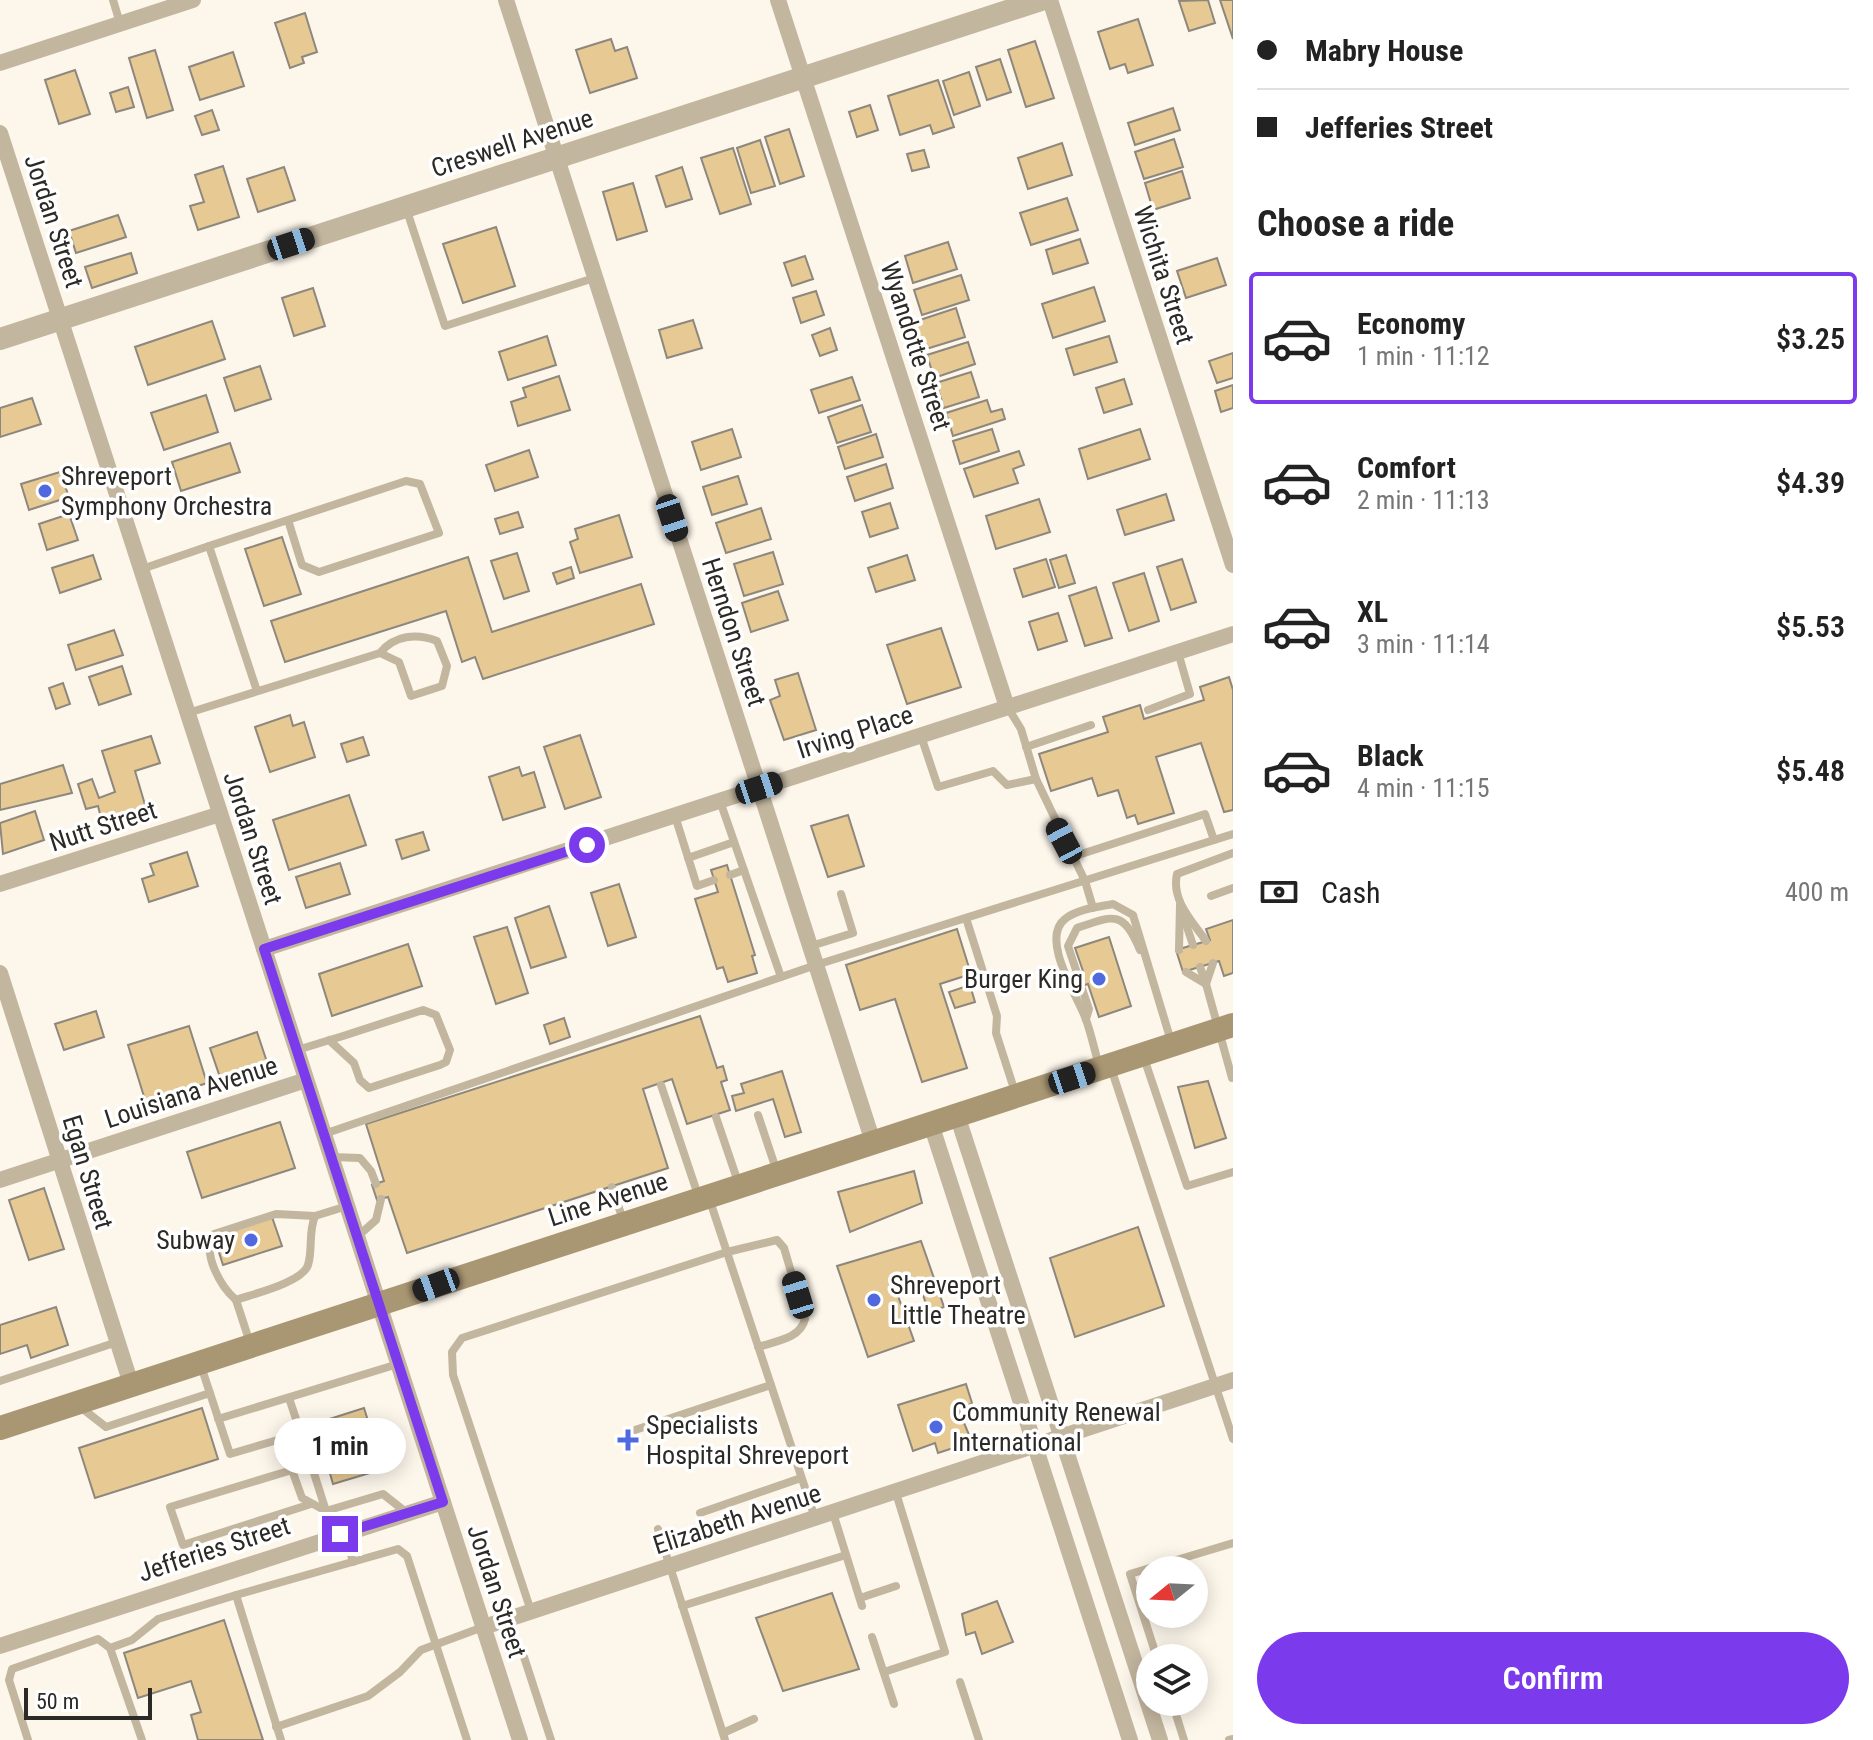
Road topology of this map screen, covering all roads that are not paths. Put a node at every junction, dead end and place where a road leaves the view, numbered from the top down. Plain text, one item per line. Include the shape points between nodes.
1 (113, 0) edge
2 (193, 0) edge
3 (506, 0) edge
4 (778, 0) edge
5 (1041, 0) edge
6 (1050, 0) edge
7 (120, 24) junction
8 (0, 63) edge
9 (803, 77) junction
10 (0, 133) edge
11 (556, 158) junction
12 (406, 207) junction
13 (594, 278) junction
14 (60, 320) junction
15 (0, 339) edge
16 (288, 520) junction
17 (209, 546) junction
18 (1233, 565) edge
19 (141, 569) junction
20 (1233, 634) edge
21 (1178, 652) junction
22 (380, 653) junction
23 (257, 691) junction
24 (1007, 707) junction
25 (1148, 710) dead end
26 (187, 713) junction
27 (1091, 725) dead end
28 (921, 736) junction
29 (1026, 747) junction
30 (1036, 779) junction
31 (759, 788) junction
32 (720, 801) junction
33 (220, 814) junction
34 (675, 816) junction
35 (1233, 834) edge
36 (1214, 840) junction
37 (734, 842) junction
38 (1233, 853) edge
39 (1072, 857) junction
40 (688, 858) junction
41 (744, 870) junction
42 (730, 875) dead end
43 (714, 880) dead end
44 (1085, 881) junction
45 (0, 884) edge
46 (1233, 888) edge
47 (841, 894) dead end
48 (1211, 896) dead end
49 (1180, 904) junction
50 (1093, 908) junction
51 (966, 918) junction
52 (1193, 945) junction
53 (810, 947) junction
54 (264, 949) junction
55 (816, 965) junction
56 (1146, 966) junction
57 (0, 973) edge
58 (1077, 973) dead end
59 (781, 977) junction
60 (1206, 984) junction
61 (1081, 986) dead end
62 (1086, 1019) junction
63 (1227, 1027) edge
64 (329, 1040) junction
65 (1172, 1045) junction
66 (297, 1050) junction
67 (1143, 1055) junction
68 (1231, 1066) edge
69 (1105, 1067) junction
70 (1232, 1078) edge
71 (306, 1080) junction
72 (661, 1085) dead end
73 (1017, 1096) junction
74 (758, 1115) dead end
75 (957, 1115) junction
76 (716, 1117) dead end
77 (931, 1124) junction
78 (324, 1134) junction
79 (873, 1142) junction
80 (331, 1157) junction
81 (60, 1161) junction
82 (1233, 1172) edge
83 (777, 1173) junction
84 (0, 1180) edge
85 (376, 1184) dead end
86 (739, 1186) junction
87 (612, 1187) dead end
88 (704, 1197) junction
89 (381, 1199) dead end
90 (347, 1206) junction
91 (315, 1216) junction
92 (624, 1223) junction
93 (357, 1237) junction
94 (727, 1252) junction
95 (236, 1300) junction
96 (380, 1305) junction
97 (117, 1342) junction
98 (252, 1347) junction
99 (758, 1347) junction
100 (200, 1363) junction
101 (398, 1364) junction
102 (1233, 1380) edge
103 (0, 1381) edge
104 (131, 1384) junction
105 (771, 1385) junction
106 (1215, 1385) junction
107 (210, 1393) junction
108 (289, 1398) junction
109 (75, 1403) junction
110 (218, 1419) junction
111 (0, 1428) edge
112 (635, 1430) dead end
113 (1061, 1437) junction
114 (1233, 1439) edge
115 (1035, 1448) junction
116 (307, 1452) dead end
117 (312, 1467) dead end
118 (292, 1470) junction
119 (801, 1478) junction
120 (896, 1493) junction
121 (443, 1502) junction
122 (311, 1504) junction
123 (326, 1511) junction
124 (407, 1513) junction
125 (700, 1513) dead end
126 (833, 1513) junction
127 (815, 1519) junction
128 (658, 1529) dead end
129 (342, 1533) junction
130 (1233, 1543) edge
131 (846, 1555) junction
132 (353, 1562) junction
133 (669, 1567) junction
134 (896, 1586) dead end
135 (236, 1595) junction
136 (682, 1606) junction
137 (531, 1612) junction
138 (484, 1627) junction
139 (872, 1637) dead end
140 (435, 1642) junction
141 (1152, 1644) edge
142 (0, 1646) edge
143 (110, 1648) junction
144 (524, 1657) dead end
145 (884, 1672) junction
146 (960, 1682) dead end
147 (894, 1704) dead end
148 (1176, 1716) edge
149 (754, 1719) dead end
150 (276, 1727) junction
151 (724, 1737) edge
152 (28, 1740) edge
153 (142, 1740) edge
154 (281, 1740) edge
155 (467, 1740) edge
156 (520, 1740) edge
157 (551, 1740) edge
158 (979, 1740) edge
159 (1130, 1740) edge
160 (1160, 1740) edge
161 (1184, 1740) edge

1 - 7 lane
2 - 7 street
3 - 11 street, Herndon Street
4 - 9 street, Wyandotte Street
5 - 9 street, Creswell Avenue
6 - 18 street, Wichita Street
7 - 8 street
9 - 11 street, Creswell Avenue
9 - 24 street, Wyandotte Street
10 - 14 street, Jordan Street
11 - 12 street, Creswell Avenue
11 - 13 street, Herndon Street
12 - 13 lane via 445,326
12 - 14 street, Creswell Avenue
13 - 31 street, Herndon Street
14 - 15 street, Creswell Avenue
14 - 19 street, Jordan Street
16 - 16 lane via 406,481 420,484 439,533 319,572 302,565
16 - 17 lane
17 - 19 lane
17 - 23 lane
19 - 26 street, Jordan Street
20 - 21 street, Irving Place
21 - 24 street, Irving Place
21 - 25 lane via 1190,694
22 - 22 lane via 399,662 411,696 442,686 447,666 437,641 419,634 387,644
22 - 23 lane
23 - 26 lane
24 - 28 street, Irving Place
24 - 29 lane
26 - 33 street, Jordan Street
27 - 29 lane
28 - 30 lane via 938,787 993,771 1007,785
28 - 31 street, Irving Place
29 - 30 lane
30 - 39 lane
31 - 32 street, Irving Place
31 - 53 street, Herndon Street
32 - 34 street, Irving Place
32 - 37 lane
33 - 45 street, Nutt Street
33 - 54 street, Jordan Street
34 - 40 lane
34 - 54 street, Irving Place
35 - 36 lane
36 - 39 lane via 1205,814
36 - 44 lane
37 - 40 lane
37 - 41 lane
38 - 49 lane via 1177,874 1174,885
39 - 44 lane
40 - 43 lane via 697,886
41 - 42 lane
41 - 59 lane
44 - 50 lane
44 - 51 lane
46 - 48 lane
47 - 53 lane via 853,933
49 - 52 lane
49 - 52 lane
49 - 52 lane
50 - 56 lane via 1113,904 1133,915
50 - 62 lane via 1064,919 1056,933 1057,955
51 - 55 lane
51 - 73 lane
53 - 55 street, Herndon Street
54 - 66 street, Jordan Street
55 - 59 lane
55 - 79 street, Herndon Street
56 - 58 lane via 1128,926 1107,918 1071,934 1068,946
56 - 65 lane
57 - 81 street, Egan Street
59 - 78 lane
60 - 60 lane via 1200,967
60 - 63 lane
61 - 62 lane via 1089,1009
62 - 69 lane
63 - 65 main road, Line Avenue
63 - 68 lane
64 - 64 lane via 430,1010 450,1050 440,1065 369,1088 354,1063
64 - 66 lane
65 - 67 main road, Line Avenue
66 - 71 street, Jordan Street
67 - 69 main road, Line Avenue
67 - 82 lane via 1187,1186
68 - 70 lane
69 - 73 main road, Line Avenue
69 - 106 lane
71 - 78 street, Jordan Street
71 - 81 street, Louisiana Avenue
72 - 88 lane
73 - 75 main road, Line Avenue
74 - 83 lane
75 - 77 main road, Line Avenue
75 - 113 street
76 - 86 lane
77 - 79 main road, Line Avenue
77 - 115 street
78 - 80 street, Jordan Street
79 - 83 main road, Line Avenue
80 - 85 lane via 360,1158
80 - 90 street, Jordan Street
81 - 84 street, Louisiana Avenue
81 - 97 street, Egan Street
83 - 86 main road, Line Avenue
86 - 88 main road, Line Avenue
87 - 92 lane
88 - 92 main road, Line Avenue
88 - 94 lane
89 - 93 lane via 376,1220
90 - 91 lane
90 - 93 street, Jordan Street
91 - 95 lane via 308,1267 299,1278
91 - 95 lane via 276,1214 214,1234 209,1251 224,1290
92 - 96 main road, Line Avenue
93 - 96 street, Jordan Street
94 - 99 lane
94 - 99 lane via 767,1239 784,1248 805,1319 803,1328
94 - 137 lane via 462,1338 452,1352 453,1375
95 - 98 lane
96 - 98 main road, Line Avenue
96 - 101 street, Jordan Street
97 - 103 lane
97 - 104 street, Egan Street
98 - 100 main road, Line Avenue
99 - 105 lane
100 - 104 main road, Line Avenue
100 - 107 lane
101 - 108 lane
101 - 121 street, Jordan Street
102 - 106 street, Elizabeth Avenue
104 - 109 main road, Line Avenue
105 - 112 lane
105 - 119 lane
106 - 113 street, Elizabeth Avenue
106 - 114 lane
107 - 109 lane via 106,1427
107 - 110 lane
108 - 110 lane
108 - 116 lane
109 - 111 main road, Line Avenue
110 - 118 lane via 230,1454 281,1439
113 - 115 street, Elizabeth Avenue
113 - 160 street
115 - 120 street, Elizabeth Avenue
115 - 159 street
117 - 123 lane
118 - 122 lane via 302,1498
118 - 122 lane via 170,1507 183,1545
119 - 125 lane
119 - 127 lane
120 - 126 street, Elizabeth Avenue
120 - 145 lane via 945,1652
121 - 124 street, Jefferies Street
121 - 138 street, Jordan Street
122 - 123 lane
123 - 124 lane via 383,1494
123 - 129 lane
124 - 129 street, Jefferies Street
126 - 127 street, Elizabeth Avenue
126 - 131 lane
127 - 133 street, Elizabeth Avenue
128 - 133 lane
129 - 132 lane
129 - 142 street, Jefferies Street
130 - 141 lane via 1130,1574
131 - 134 lane via 861,1602
131 - 136 lane
132 - 135 lane
132 - 140 lane via 398,1549 407,1556
133 - 136 lane
133 - 137 street, Elizabeth Avenue
135 - 143 lane via 158,1619 132,1640
135 - 150 lane
136 - 151 lane
137 - 138 street, Elizabeth Avenue
138 - 140 lane
138 - 156 street, Jordan Street
139 - 145 lane
140 - 150 lane via 368,1696
140 - 155 lane
143 - 152 lane via 98,1639 12,1669 9,1680
143 - 153 lane
144 - 157 lane
145 - 147 lane
146 - 158 lane
148 - 161 lane
149 - 151 lane
150 - 154 lane

